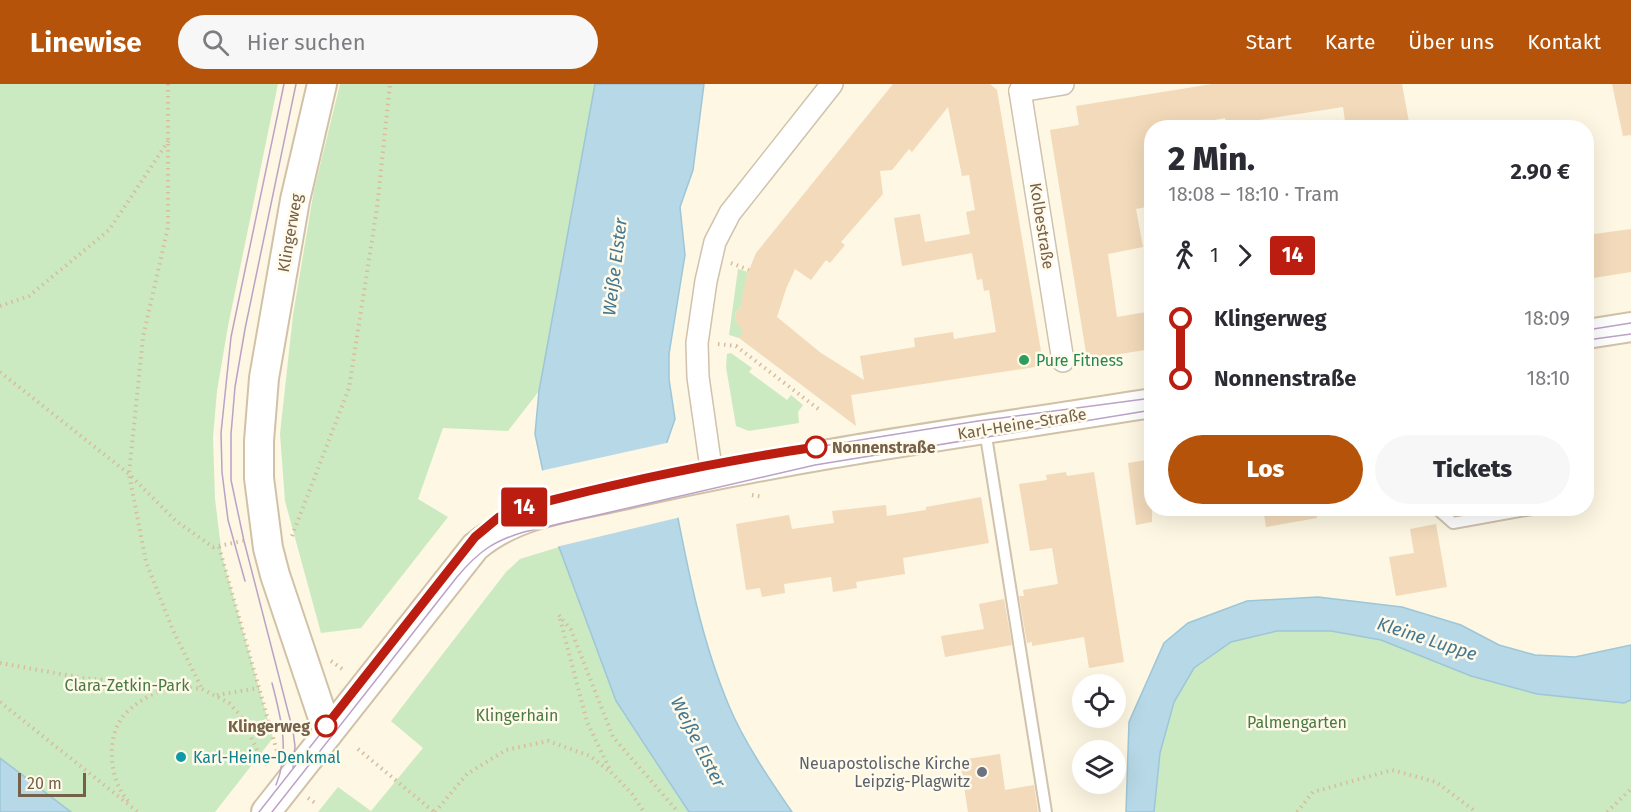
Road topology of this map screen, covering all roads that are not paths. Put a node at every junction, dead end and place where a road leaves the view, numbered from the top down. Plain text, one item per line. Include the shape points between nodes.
1 (322, 84) edge
2 (832, 84) edge
3 (1063, 84) edge
4 (1016, 87) edge
5 (1631, 327) edge
6 (1594, 333) edge
7 (1064, 361) dead end
8 (1144, 404) edge
9 (985, 430) junction
10 (712, 475) junction
11 (1445, 516) edge
12 (1493, 516) edge
13 (328, 733) junction
14 (266, 812) edge
15 (1046, 812) edge

1 - 13 main road, Klingerweg via 295,200 266,367 259,469 268,548
2 - 10 street via 722,225 711,255 697,343
3 - 4 street
4 - 7 street, Kolbestraße
5 - 6 main road
8 - 9 main road, Karl-Heine-Straße
9 - 10 main road, Karl-Heine-Straße
9 - 15 lane
10 - 13 main road, Karl-Heine-Straße via 503,527 475,547
11 - 12 lane via 1453,523
13 - 14 main road, Karl-Heine-Straße

